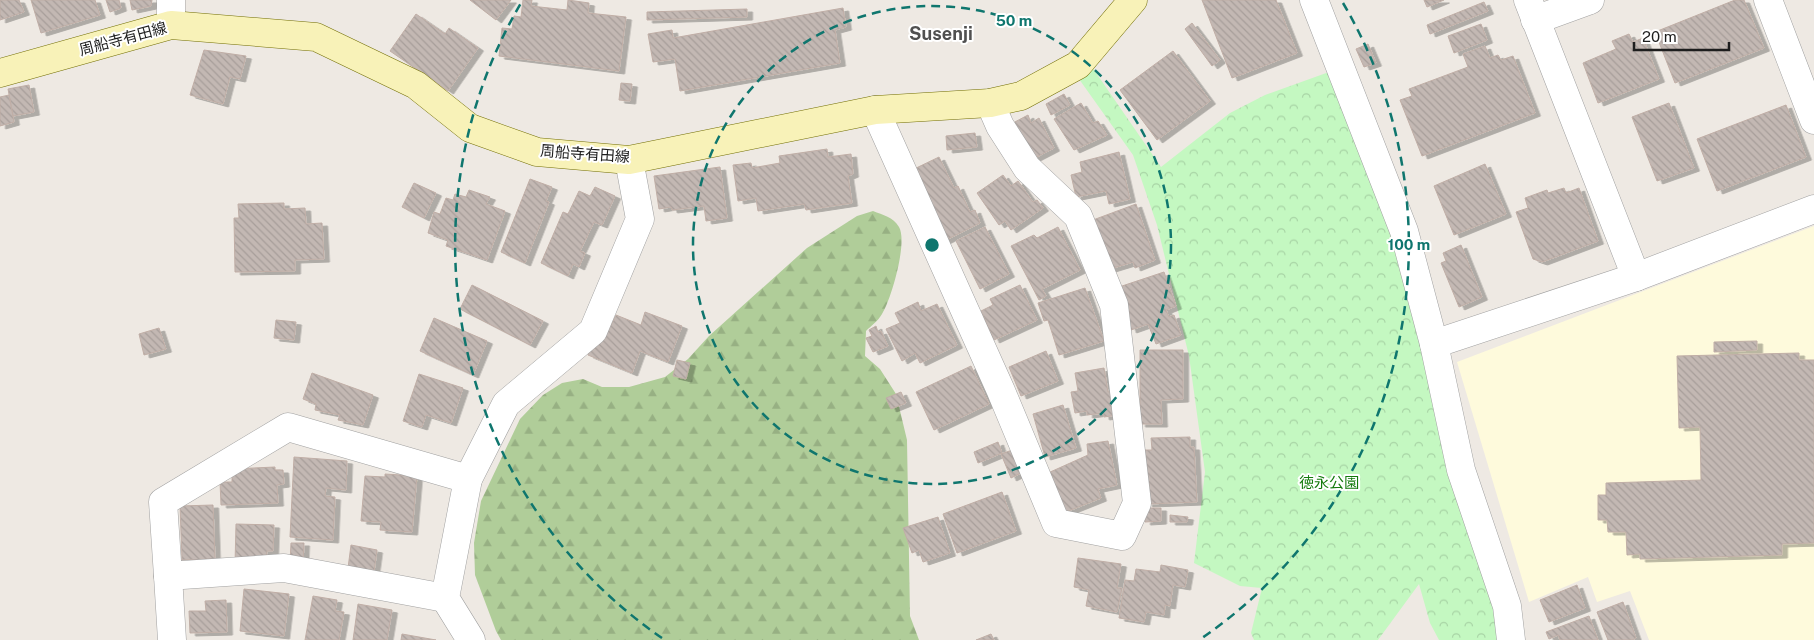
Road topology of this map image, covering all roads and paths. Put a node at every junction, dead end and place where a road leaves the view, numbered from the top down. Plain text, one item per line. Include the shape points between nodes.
1 (1133, 0) edge
2 (1314, 0) edge
3 (1590, 0) edge
4 (1768, 0) edge
5 (1531, 10) edge
6 (171, 13) edge
7 (0, 73) edge
8 (990, 103) junction
9 (875, 110) junction
10 (1814, 120) edge
11 (629, 160) junction
12 (1814, 209) edge
13 (1636, 277) junction
14 (1434, 344) junction
15 (468, 479) junction
16 (168, 576) junction
17 (445, 598) junction
18 (172, 640) edge
19 (471, 640) edge
20 (1511, 640) edge

1 - 8 main road, 周船寺有田線 via 1078,65 1021,96
2 - 14 street via 1404,231
3 - 5 street
4 - 10 street
5 - 13 street
6 - 7 main road, 周船寺有田線
6 - 11 main road, 周船寺有田線 via 316,36 416,85 470,128 538,152
8 - 9 main road, 周船寺有田線
8 - 9 street via 1000,126 1027,168 1078,216 1114,305 1137,503 1122,536 1056,523
9 - 11 main road, 周船寺有田線
11 - 15 street via 640,219 593,331 506,404
12 - 13 street
13 - 14 street
14 - 20 street via 1461,470 1507,606
15 - 16 street via 288,427 163,502
15 - 17 street
16 - 17 street via 284,568
16 - 18 street
17 - 19 street

